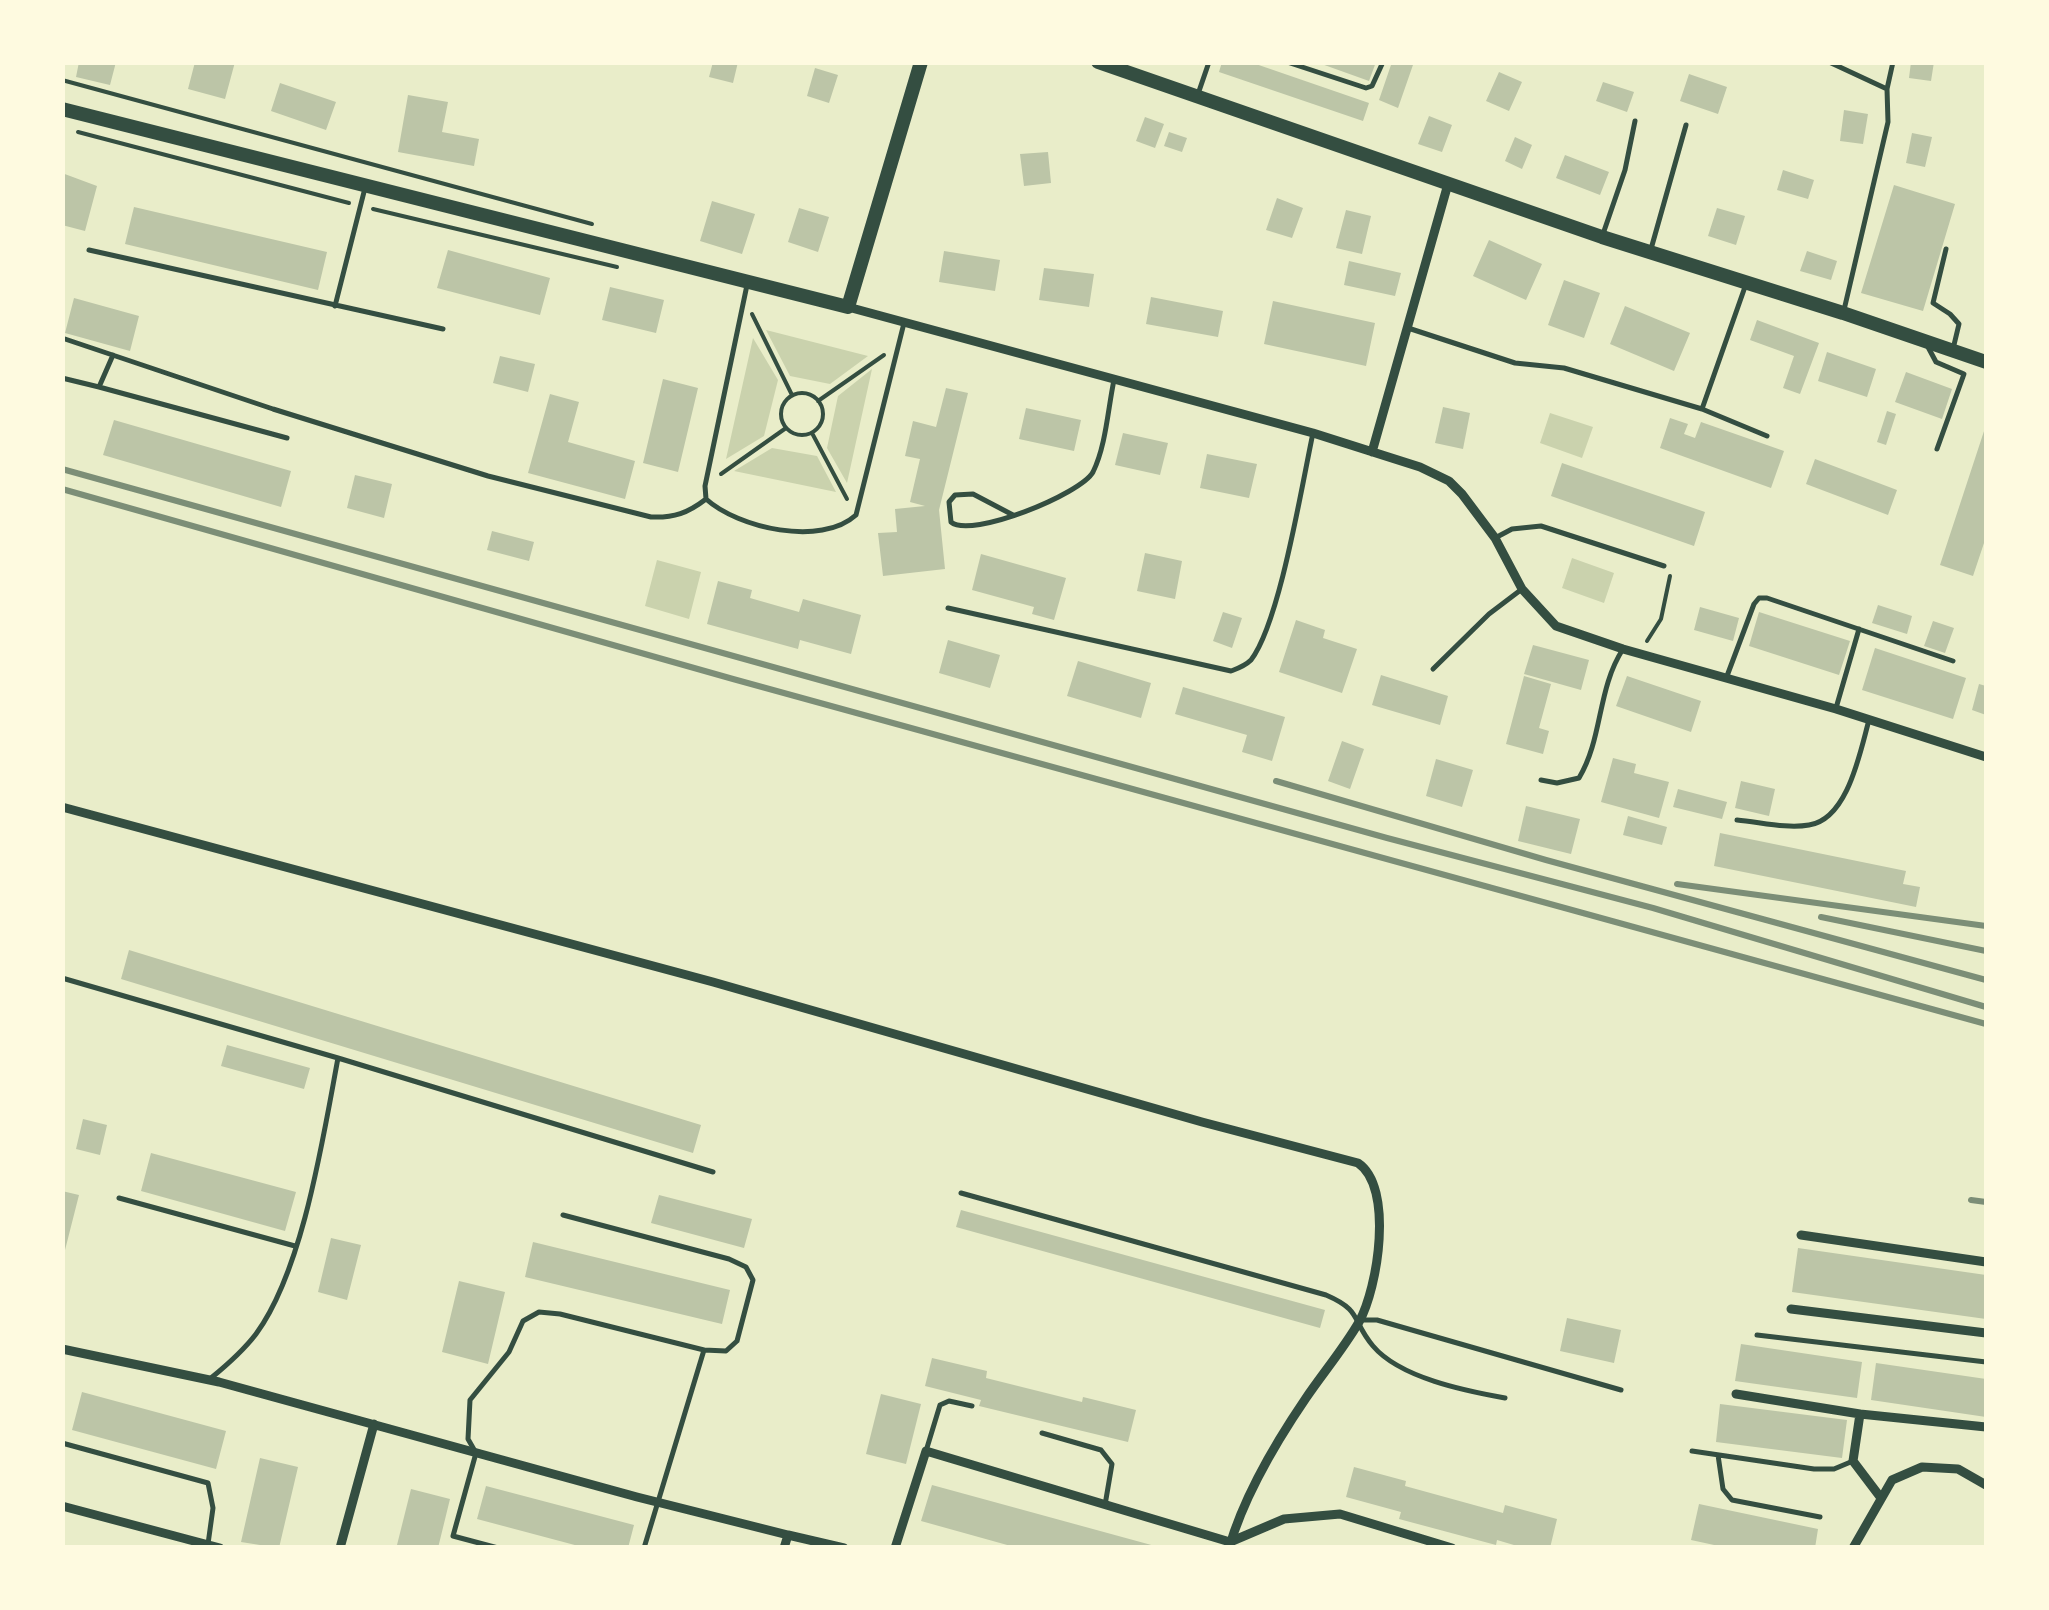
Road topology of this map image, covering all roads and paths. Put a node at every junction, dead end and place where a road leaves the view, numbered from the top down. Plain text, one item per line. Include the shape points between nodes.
1 (920, 62) edge
2 (1098, 62) edge
3 (1209, 62) edge
4 (1287, 62) edge
5 (1383, 62) edge
6 (1829, 62) edge
7 (1893, 62) edge
8 (62, 80) edge
9 (1888, 89) junction
10 (1197, 96) junction
11 (62, 109) edge
12 (1635, 121) dead end
13 (1686, 125) dead end
14 (62, 128) edge
15 (1448, 184) junction
16 (366, 185) junction
17 (361, 206) junction
18 (604, 227) dead end
19 (1602, 237) junction
20 (1946, 249) dead end
21 (89, 250) dead end
22 (1650, 252) junction
23 (629, 270) dead end
24 (748, 282) junction
25 (1747, 282) junction
26 (744, 298) junction
27 (335, 306) junction
28 (848, 306) junction
29 (1843, 313) junction
30 (905, 321) junction
31 (1405, 327) junction
32 (443, 329) dead end
33 (62, 338) edge
34 (1928, 344) junction
35 (899, 346) junction
36 (1952, 352) junction
37 (113, 355) junction
38 (1986, 362) edge
39 (62, 378) edge
40 (1114, 380) junction
41 (99, 388) junction
42 (792, 395) junction
43 (818, 401) junction
44 (1702, 409) junction
45 (786, 428) junction
46 (1313, 432) junction
47 (812, 433) junction
48 (1767, 436) dead end
49 (287, 438) dead end
50 (1937, 449) dead end
51 (1372, 452) junction
52 (705, 486) junction
53 (706, 499) junction
54 (856, 515) junction
55 (1013, 515) junction
56 (1495, 538) junction
57 (1664, 566) joint
58 (1522, 589) junction
59 (948, 608) dead end
60 (1859, 629) junction
61 (1623, 649) junction
62 (1639, 654) junction
63 (1953, 660) dead end
64 (1433, 669) dead end
65 (1726, 679) junction
66 (1836, 709) junction
67 (1869, 720) junction
68 (1986, 757) edge
69 (1541, 780) dead end
70 (64, 808) edge
71 (1737, 820) dead end
72 (62, 824) edge
73 (62, 978) edge
74 (338, 1058) junction
75 (712, 1172) dead end
76 (961, 1193) dead end
77 (119, 1198) dead end
78 (563, 1215) dead end
79 (1801, 1236) dead end
80 (295, 1246) junction
81 (1986, 1262) edge
82 (1791, 1308) dead end
83 (1360, 1320) junction
84 (1986, 1333) edge
85 (1757, 1335) dead end
86 (62, 1349) edge
87 (704, 1350) junction
88 (1986, 1362) edge
89 (208, 1380) junction
90 (1621, 1390) dead end
91 (1736, 1394) dead end
92 (1505, 1398) dead end
93 (972, 1406) dead end
94 (1860, 1414) junction
95 (374, 1424) junction
96 (1986, 1427) edge
97 (1042, 1433) dead end
98 (62, 1442) edge
99 (1692, 1451) dead end
100 (926, 1452) junction
101 (476, 1453) junction
102 (1718, 1455) junction
103 (1853, 1461) junction
104 (1986, 1485) edge
105 (1881, 1498) junction
106 (656, 1502) junction
107 (1105, 1505) junction
108 (62, 1506) edge
109 (1820, 1517) dead end
110 (452, 1536) junction
111 (788, 1536) junction
112 (208, 1544) junction
113 (1230, 1545) edge
114 (220, 1548) edge
115 (340, 1548) edge
116 (449, 1548) edge
117 (498, 1548) edge
118 (644, 1548) edge
119 (784, 1548) edge
120 (844, 1548) edge
121 (895, 1548) edge
122 (1452, 1548) edge
123 (1852, 1548) edge

1 - 28 main road
2 - 10 main road
3 - 10 lane
4 - 5 lane via 1366,88
6 - 9 lane
7 - 9 lane
8 - 18 path
9 - 29 lane via 1888,122
10 - 15 main road
11 - 16 main road
12 - 19 lane
13 - 22 lane
14 - 17 path
15 - 19 main road
15 - 31 street
16 - 17 lane
16 - 24 main road
17 - 23 path
17 - 27 lane
19 - 22 main road
20 - 36 lane via 1933,303 1959,324
21 - 27 lane
22 - 25 main road
24 - 26 lane
24 - 28 main road
25 - 29 main road
25 - 44 lane
26 - 42 path
26 - 52 lane
27 - 32 lane
28 - 30 street
29 - 34 main road
30 - 35 lane
30 - 40 street
31 - 44 lane via 1515,363 1564,368
31 - 51 street
33 - 37 lane
34 - 36 main road
34 - 50 lane via 1936,362 1964,374
35 - 43 path
35 - 54 lane
36 - 38 main road
37 - 41 lane
37 - 53 lane via 488,476 651,518 673,518
39 - 41 lane
40 - 46 street
40 - 55 lane via 1087,480
41 - 49 lane
42 - 43 path
42 - 45 path via 780,412
43 - 47 path via 822,420
44 - 48 lane
45 - 47 path
45 - 52 path
46 - 51 street
46 - 59 lane via 1277,592 1252,658 1242,667 1231,671
47 - 54 path
51 - 56 street via 1449,482
52 - 53 lane
53 - 54 lane via 792,532 832,530
55 - 55 lane via 957,527 948,502 955,494 973,494
56 - 57 lane via 1541,526
56 - 58 street
57 - 62 path via 1670,581 1662,619
58 - 61 street via 1556,626
58 - 64 lane
60 - 63 lane
60 - 65 lane via 1759,598
60 - 66 lane
61 - 62 street
61 - 69 lane via 1611,668 1594,748 1578,778
62 - 65 street
65 - 66 street
66 - 67 street
67 - 68 street
67 - 71 lane via 1851,780 1822,822
70 - 72 street
70 - 83 street via 1358,1163 1369,1170 1378,1208 1377,1261
73 - 74 lane
74 - 75 lane
74 - 80 lane
76 - 83 lane via 1326,1295
77 - 80 lane
78 - 87 lane via 746,1268 753,1280 737,1341 726,1351
79 - 81 street
80 - 89 lane via 257,1332
82 - 84 street
83 - 90 lane
83 - 92 lane via 1373,1346 1393,1362 1437,1382
83 - 113 street via 1303,1402
85 - 88 lane
86 - 89 street
87 - 101 lane via 539,1312 523,1321 509,1352 470,1400 468,1439
87 - 106 lane
89 - 95 street
91 - 94 street
93 - 100 lane via 940,1405
94 - 96 street
94 - 103 street
95 - 101 street
95 - 115 street
97 - 107 lane via 1102,1450 1112,1464
98 - 112 lane via 208,1483
99 - 102 lane
100 - 107 street
100 - 121 street
101 - 106 street
101 - 110 lane
102 - 103 lane via 1814,1470
102 - 109 lane via 1723,1489 1732,1500
103 - 105 street
104 - 105 street via 1958,1468 1922,1466 1892,1480
105 - 123 street
106 - 111 street
106 - 118 lane
107 - 113 street
108 - 112 street
110 - 116 lane
110 - 117 lane
111 - 119 street
111 - 120 street
112 - 114 street
113 - 122 street via 1284,1519 1340,1514

